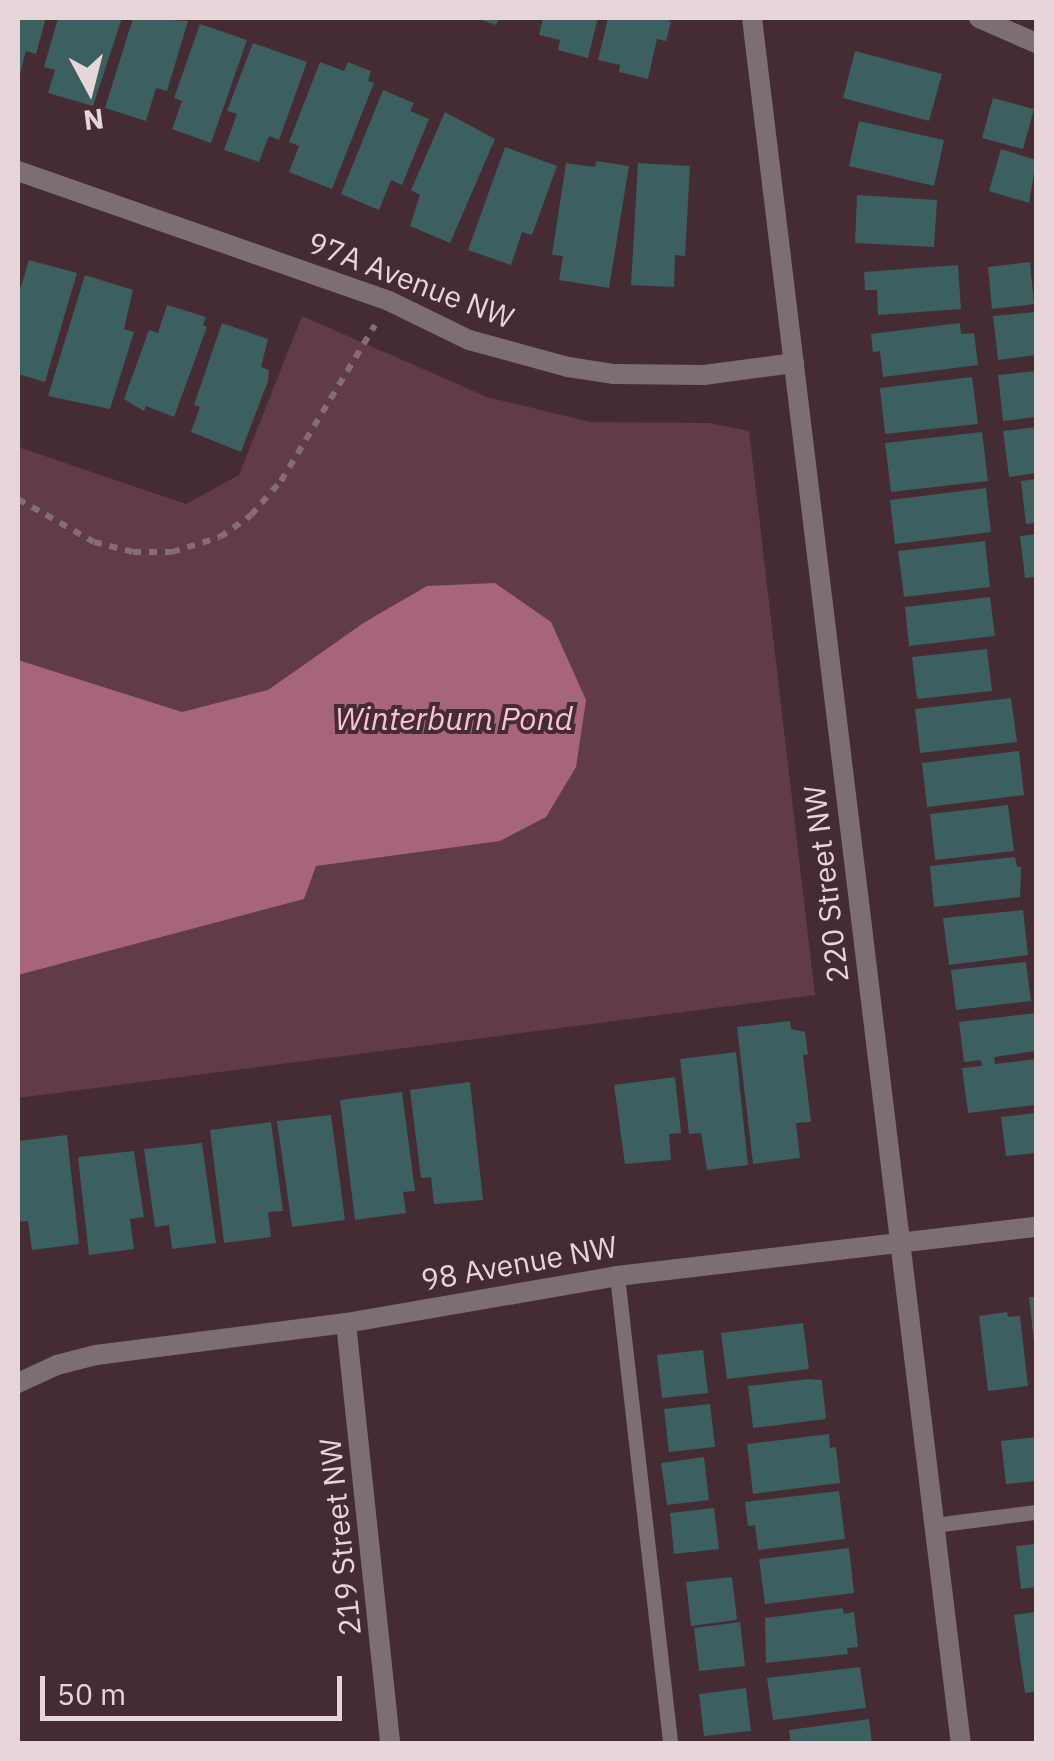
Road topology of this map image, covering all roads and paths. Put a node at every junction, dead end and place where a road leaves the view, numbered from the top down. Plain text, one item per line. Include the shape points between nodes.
1 (752, 18) edge
2 (980, 18) edge
3 (1036, 43) edge
4 (18, 172) edge
5 (389, 301) junction
6 (794, 363) junction
7 (18, 499) edge
8 (1036, 1227) edge
9 (899, 1242) junction
10 (617, 1276) junction
11 (346, 1323) junction
12 (18, 1383) edge
13 (1036, 1512) edge
14 (934, 1525) junction
15 (390, 1744) edge
16 (670, 1744) edge
17 (961, 1744) edge

1 - 6 street, 220 Street NW
2 - 3 street
4 - 5 street, 97A Avenue NW
5 - 6 street, 97A Avenue NW via 469,340 568,367 704,375
5 - 7 path via 282,482 220,537 172,552 133,552 94,542
6 - 9 street, 220 Street NW
8 - 9 street, 98 Avenue NW
9 - 10 street, 98 Avenue NW
9 - 14 street, 220 Street NW
10 - 11 street, 98 Avenue NW
10 - 16 lane
11 - 12 street, 98 Avenue NW via 96,1355
11 - 15 street, 219 Street NW
13 - 14 lane
14 - 17 street, 220 Street NW

